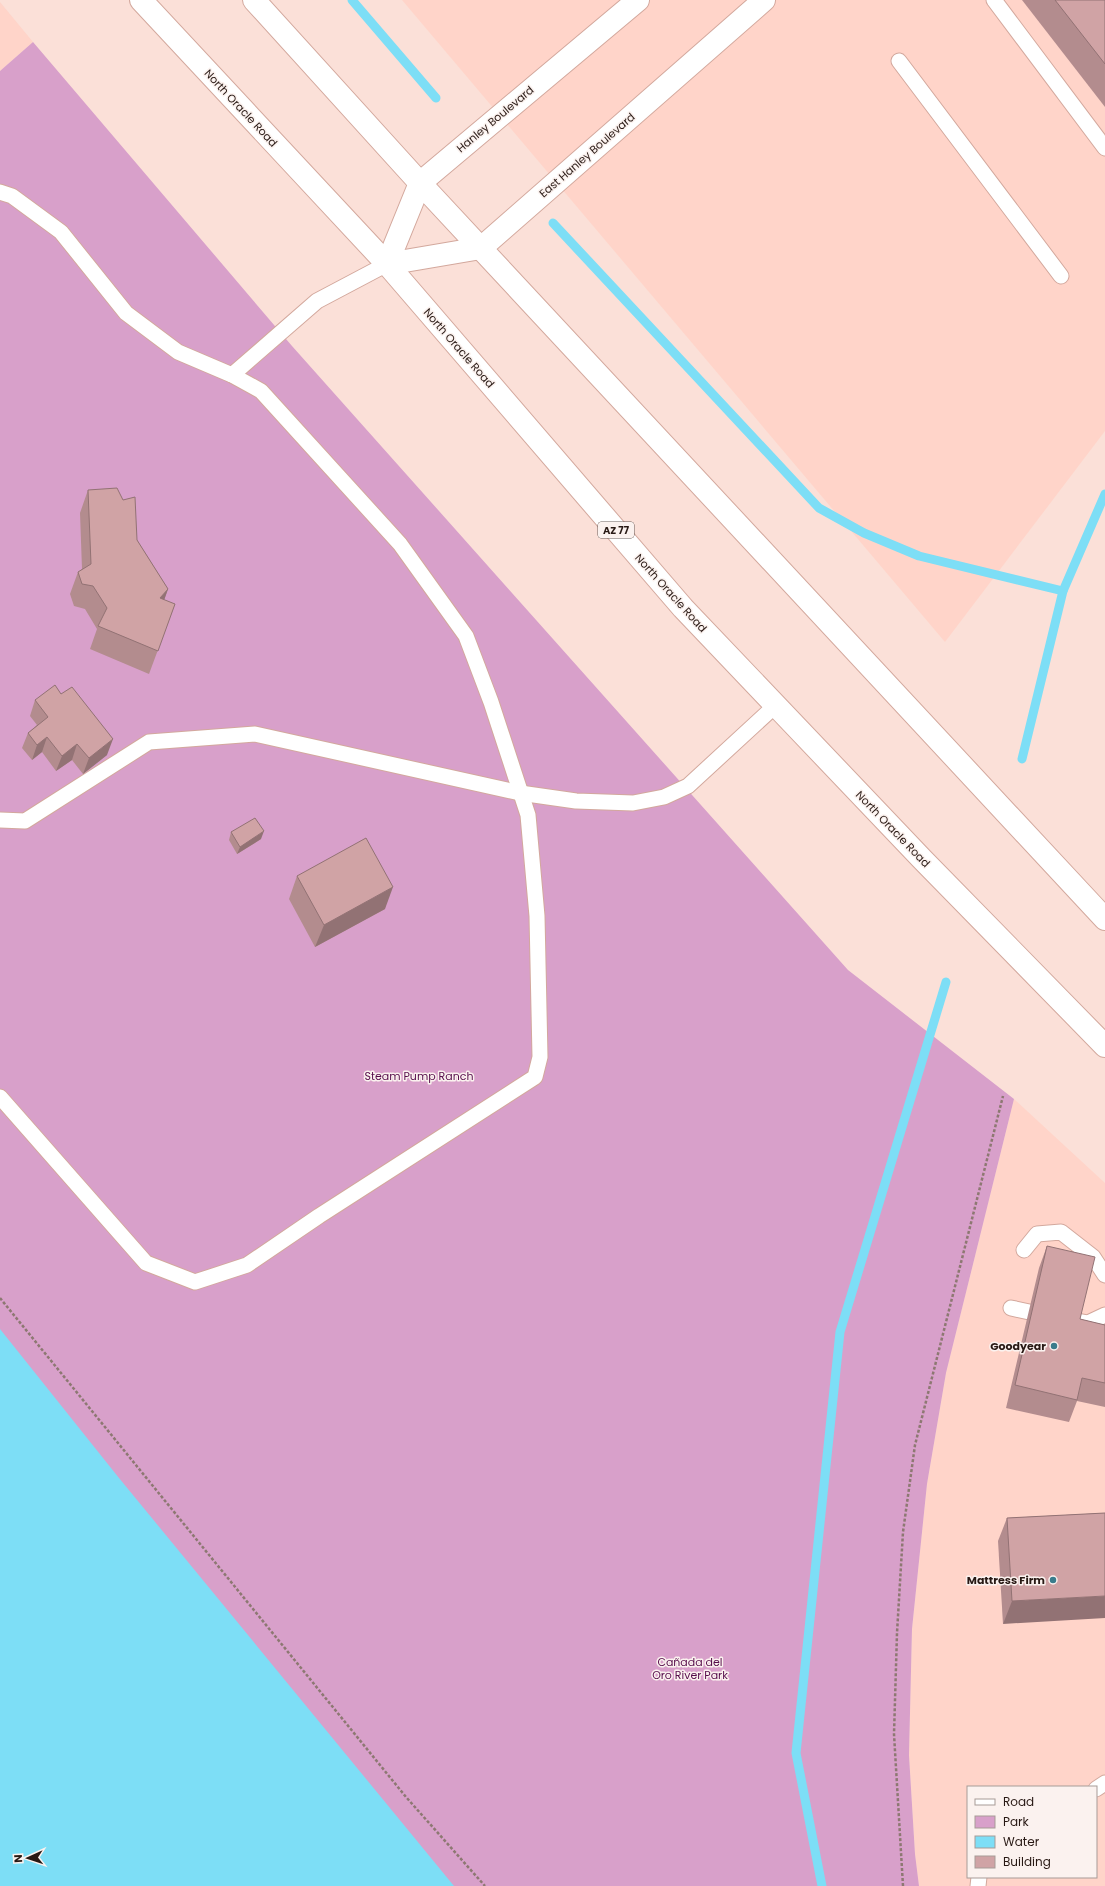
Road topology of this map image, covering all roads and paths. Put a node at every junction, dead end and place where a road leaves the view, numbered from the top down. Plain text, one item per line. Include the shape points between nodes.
1 (141, 0) edge
2 (254, 0) edge
3 (638, 0) edge
4 (764, 0) edge
5 (994, 0) edge
6 (899, 61) dead end
7 (1105, 148) edge
8 (420, 183) junction
9 (0, 192) edge
10 (481, 248) junction
11 (387, 264) junction
12 (1061, 276) dead end
13 (232, 375) junction
14 (776, 705) junction
15 (520, 793) junction
16 (0, 820) edge
17 (1105, 919) edge
18 (1105, 1046) edge
19 (1003, 1096) dead end
20 (0, 1097) edge
21 (1024, 1250) dead end
22 (1105, 1275) edge
23 (0, 1298) edge
24 (1012, 1308) dead end
25 (1105, 1316) edge
26 (486, 1886) edge
27 (903, 1886) edge

1 - 11 main road, North Oracle Road / AZ 77
2 - 8 main road
3 - 8 main road, Hanley Boulevard
4 - 10 main road, East Hanley Boulevard
5 - 7 lane
6 - 12 lane
8 - 10 main road
8 - 11 main road, Hanley Boulevard
9 - 13 lane via 12,196 61,232 126,313 178,352
10 - 11 main road
10 - 17 main road
11 - 13 lane via 317,301
11 - 14 main road, North Oracle Road / AZ 77 via 684,608
13 - 15 lane via 261,391 400,544 466,636 491,702
14 - 15 lane via 688,786 664,797 633,803 576,801
14 - 18 main road, North Oracle Road / AZ 77
15 - 16 lane via 255,734 149,742 25,821
15 - 20 lane via 528,815 537,916 540,1057 535,1077 247,1265 195,1282 146,1263
19 - 27 path via 915,1445 903,1532 894,1734
21 - 22 lane via 1037,1234 1061,1232 1093,1257
23 - 26 path via 406,1797
24 - 25 lane via 1088,1323

